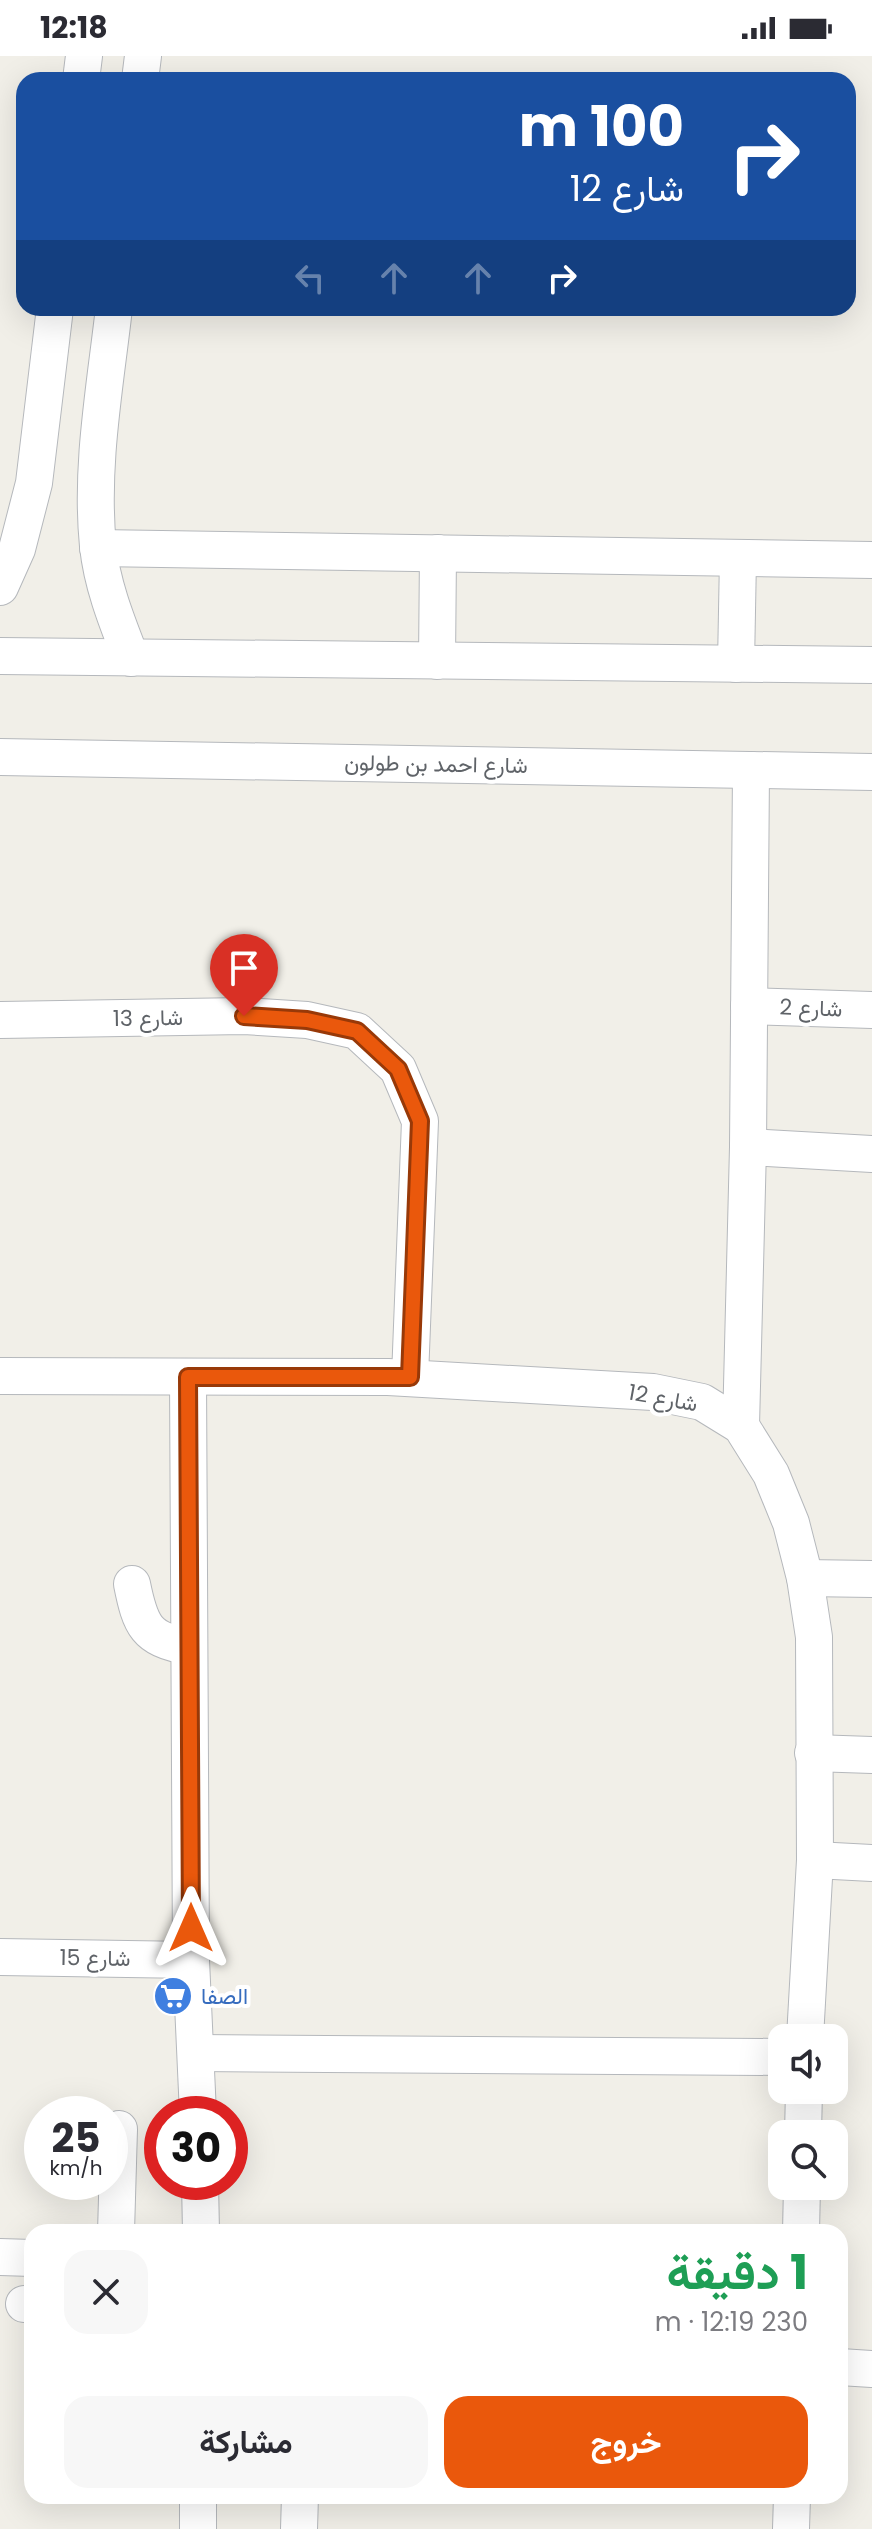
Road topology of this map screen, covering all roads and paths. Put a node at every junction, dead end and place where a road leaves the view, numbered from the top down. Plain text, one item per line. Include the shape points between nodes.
1 (54, 316) edge
2 (113, 316) edge
3 (98, 548) junction
4 (438, 553) junction
5 (738, 558) junction
6 (872, 560) edge
7 (0, 587) edge
8 (0, 656) edge
9 (131, 658) junction
10 (437, 661) junction
11 (736, 664) junction
12 (872, 665) edge
13 (0, 757) edge
14 (751, 770) junction
15 (872, 772) edge
16 (749, 1006) junction
17 (872, 1010) edge
18 (0, 1020) edge
19 (748, 1147) junction
20 (872, 1154) edge
21 (0, 1376) edge
22 (188, 1377) junction
23 (410, 1377) junction
24 (741, 1426) junction
25 (805, 1578) junction
26 (872, 1579) edge
27 (132, 1584) dead end
28 (189, 1646) junction
29 (813, 1753) junction
30 (872, 1755) edge
31 (815, 1860) junction
32 (872, 1863) edge
33 (0, 1957) edge
34 (191, 1960) junction
35 (806, 2024) edge
36 (197, 2053) junction
37 (768, 2057) edge
38 (198, 2096) edge
39 (117, 2200) edge
40 (200, 2200) edge
41 (802, 2200) edge
42 (116, 2224) edge
43 (201, 2224) edge
44 (801, 2224) edge
45 (0, 2257) edge
46 (24, 2258) edge
47 (848, 2368) edge
48 (872, 2369) edge
49 (198, 2504) edge
50 (300, 2504) edge
51 (792, 2504) edge
52 (198, 2529) edge
53 (299, 2529) edge
54 (791, 2529) edge

1 - 7 street via 34,483 17,549
2 - 3 street via 95,472
3 - 4 street
3 - 9 street via 112,610
4 - 5 street
4 - 10 street
5 - 6 street
5 - 11 street
8 - 9 street
9 - 10 street
10 - 11 street
11 - 12 street
13 - 14 street, شارع احمد بن طولون
14 - 15 street, شارع احمد بن طولون
14 - 16 street
16 - 17 street, شارع 2
16 - 19 street
18 - 23 street, شارع 13 via 244,1016 307,1020 357,1031 398,1069 420,1121
19 - 20 street
19 - 24 street
21 - 22 street, شارع 12
22 - 23 street, شارع 12
22 - 28 street
23 - 24 street, شارع 12 via 653,1392 702,1402
24 - 25 street, شارع 12 via 771,1474
25 - 26 street
25 - 29 street, شارع 12 via 814,1637
27 - 28 street via 148,1631 165,1644
28 - 34 street
29 - 30 street
29 - 31 street, شارع 12
31 - 32 street
31 - 35 street, شارع 12
33 - 34 street, شارع 15
34 - 36 street
36 - 37 street
36 - 38 street
39 - 42 street
40 - 43 street
41 - 44 street
45 - 46 street
47 - 48 street
49 - 52 street
50 - 53 street
51 - 54 street

